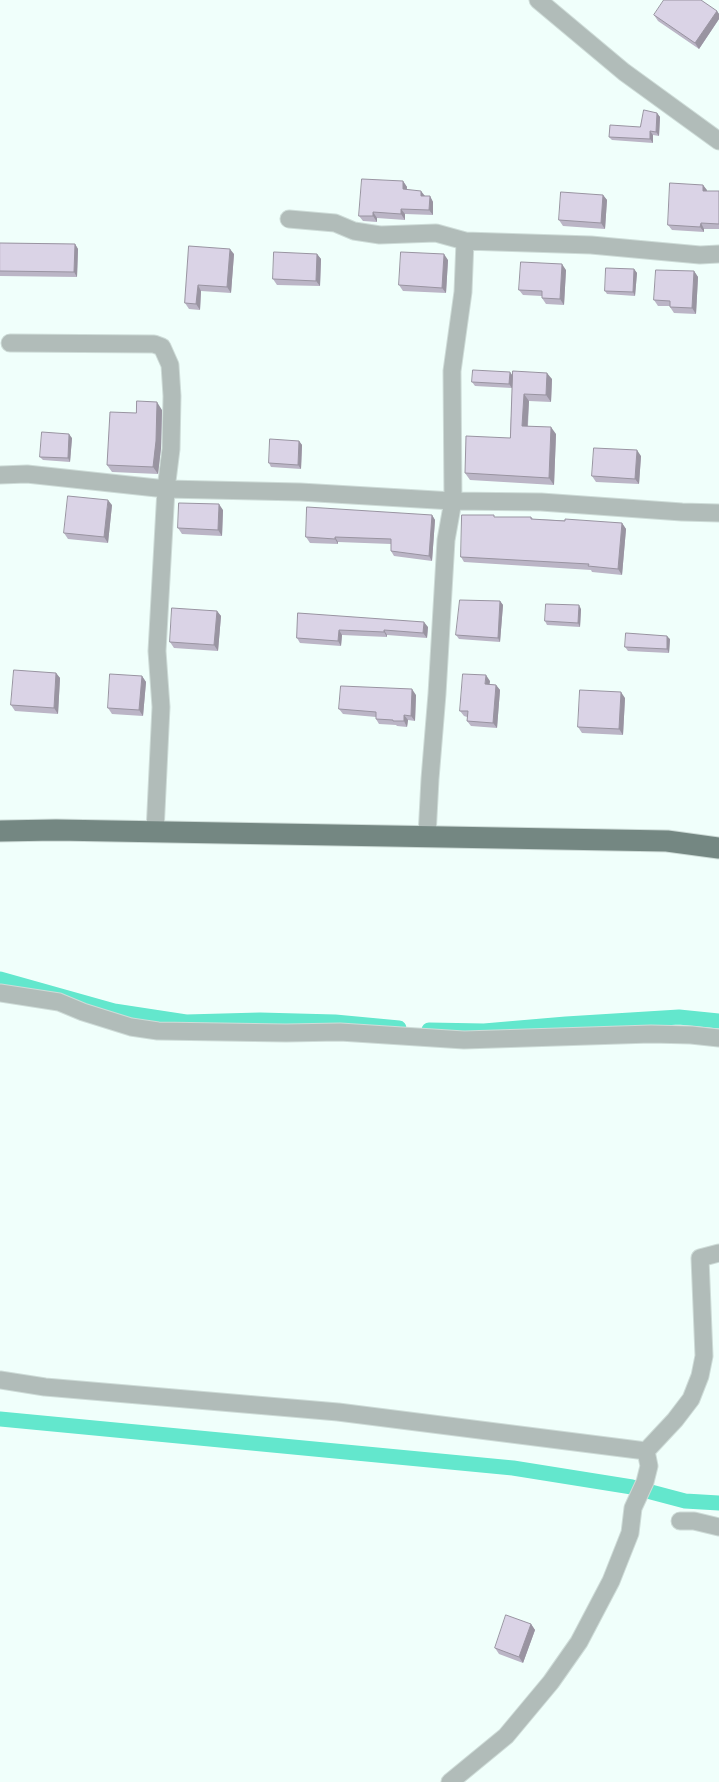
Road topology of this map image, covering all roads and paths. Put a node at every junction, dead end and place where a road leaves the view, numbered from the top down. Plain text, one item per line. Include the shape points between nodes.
1 (538, 0) edge
2 (719, 141) edge
3 (289, 218) dead end
4 (465, 241) junction
5 (719, 254) edge
6 (10, 343) dead end
7 (0, 475) edge
8 (166, 489) junction
9 (453, 501) junction
10 (719, 513) edge
11 (0, 831) edge
12 (155, 832) junction
13 (427, 836) junction
14 (719, 848) edge
15 (0, 993) edge
16 (719, 1038) edge
17 (719, 1253) edge
18 (0, 1380) edge
19 (646, 1451) junction
20 (680, 1521) dead end
21 (719, 1527) edge
22 (450, 1782) edge

1 - 2 street via 624,72
3 - 4 street via 334,223 380,235 436,233
4 - 5 street
4 - 9 street via 463,292 452,371
6 - 8 street via 144,343 162,347 172,377 171,449
7 - 8 street via 27,474
8 - 9 street via 300,492
8 - 12 street via 157,651 160,707
9 - 10 street via 541,502
9 - 13 street via 446,540
11 - 12 main road
12 - 13 main road
13 - 14 main road via 667,841
15 - 16 street via 60,1002 131,1027 158,1031 340,1032 464,1040 651,1034
17 - 19 street via 700,1258 704,1356 700,1376 691,1400
18 - 19 street via 45,1387 338,1412
19 - 22 street via 649,1466 633,1508 630,1533 610,1581 579,1642 551,1682 506,1736
20 - 21 street via 694,1521

